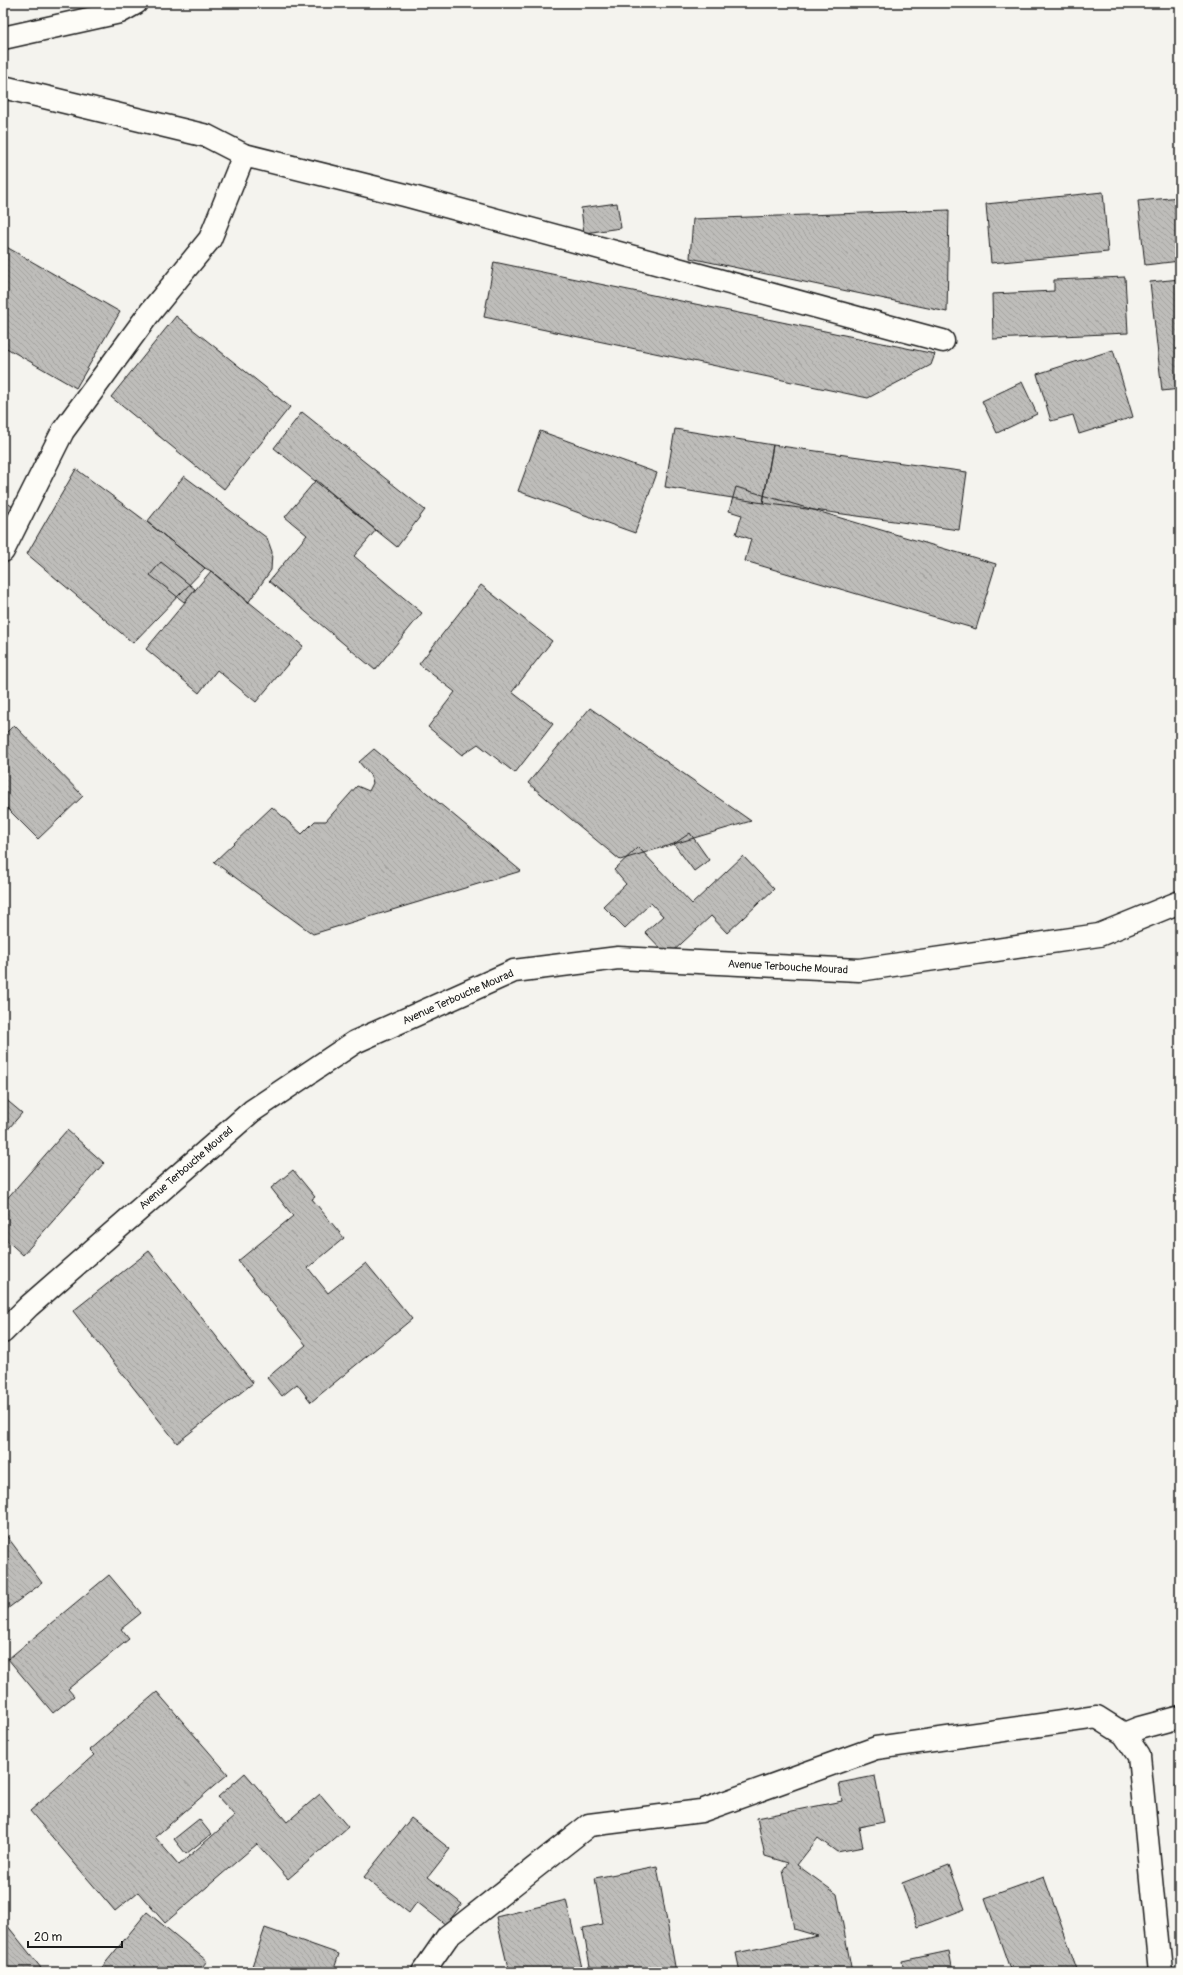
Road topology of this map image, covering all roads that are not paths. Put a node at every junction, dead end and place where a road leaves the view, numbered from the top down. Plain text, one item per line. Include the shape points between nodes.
1 (136, 3) edge
2 (3, 38) edge
3 (3, 87) edge
4 (244, 155) junction
5 (943, 340) dead end
6 (3, 551) edge
7 (1180, 902) edge
8 (3, 1332) edge
9 (1180, 1717) edge
10 (1124, 1734) junction
11 (423, 1972) edge
12 (1160, 1972) edge

1 - 2 street via 120,12
3 - 4 street via 207,136
4 - 5 street via 405,195
4 - 6 street via 210,239 148,315 63,431
7 - 8 street, Avenue Terbouche Mourad via 1099,935 860,970 618,958 514,971 355,1042 252,1111
9 - 10 street
10 - 11 street via 1097,1717 876,1748 702,1811 589,1825 448,1936
10 - 12 street via 1139,1756

